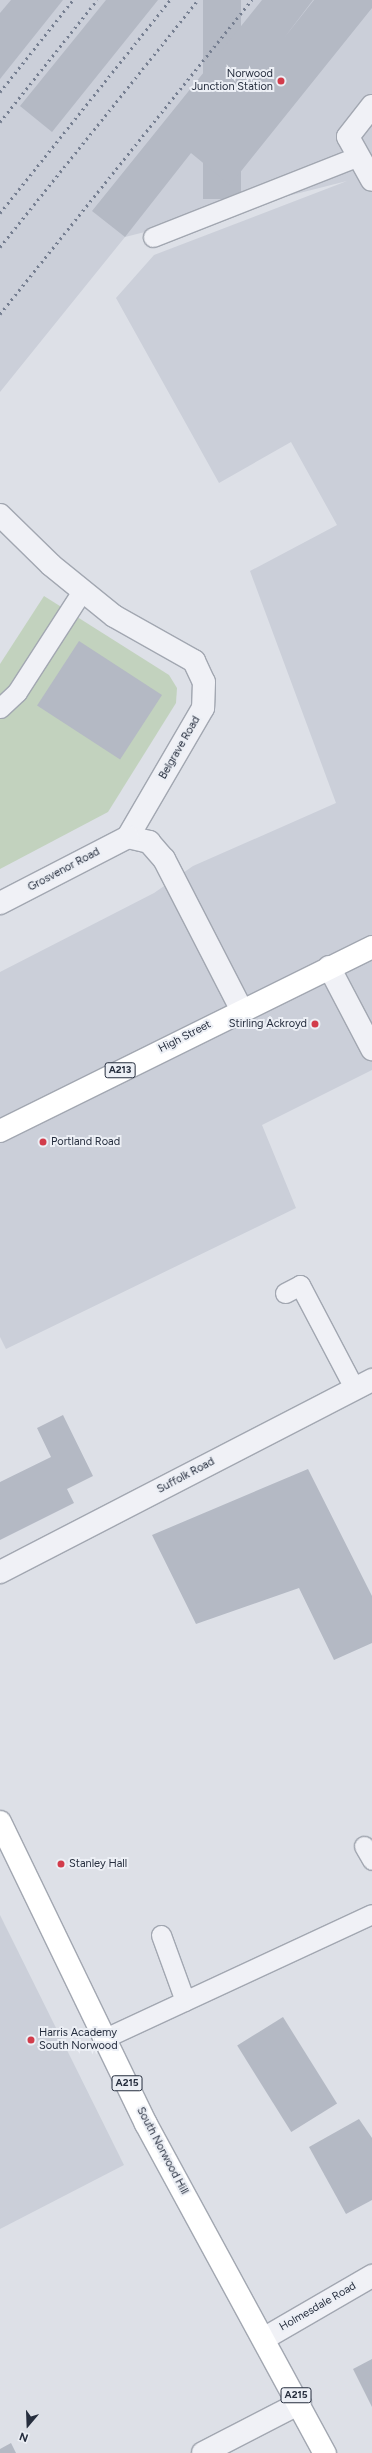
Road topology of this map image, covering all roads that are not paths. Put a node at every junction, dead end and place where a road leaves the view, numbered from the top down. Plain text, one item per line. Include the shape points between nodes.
1 (372, 106) edge
2 (356, 157) junction
3 (372, 180) edge
4 (153, 237) dead end
5 (0, 515) edge
6 (82, 590) junction
7 (0, 708) edge
8 (128, 837) junction
9 (0, 903) edge
10 (372, 947) edge
11 (329, 967) junction
12 (241, 1009) junction
13 (372, 1049) edge
14 (0, 1131) edge
15 (285, 1293) dead end
16 (363, 1384) edge
17 (0, 1572) edge
18 (0, 1822) edge
19 (372, 1914) edge
20 (161, 1935) dead end
21 (185, 2001) junction
22 (105, 2038) junction
23 (372, 2276) edge
24 (265, 2338) junction
25 (300, 2403) junction
26 (203, 2453) edge
27 (325, 2453) edge

1 - 2 street via 348,137
2 - 3 street
2 - 4 lane
5 - 6 street, Belgrave Road via 50,565
6 - 7 lane via 17,692
6 - 8 street, Belgrave Road via 114,616 194,661 204,682 203,708
8 - 9 street, Grosvenor Road
8 - 12 street via 149,842 164,859
10 - 11 main road, High Street / A213
11 - 12 main road, High Street / A213
11 - 13 street
12 - 14 main road, High Street / A213
15 - 16 lane via 300,1285
16 - 17 street, Suffolk Road
18 - 22 main road, South Norwood Hill / A215
19 - 21 lane
20 - 21 lane
21 - 22 lane
22 - 24 main road, South Norwood Hill / A215 via 146,2124
23 - 24 street, Holmesdale Road
24 - 25 main road, South Norwood Hill / A215
25 - 26 street
25 - 27 main road, South Norwood Hill / A215

